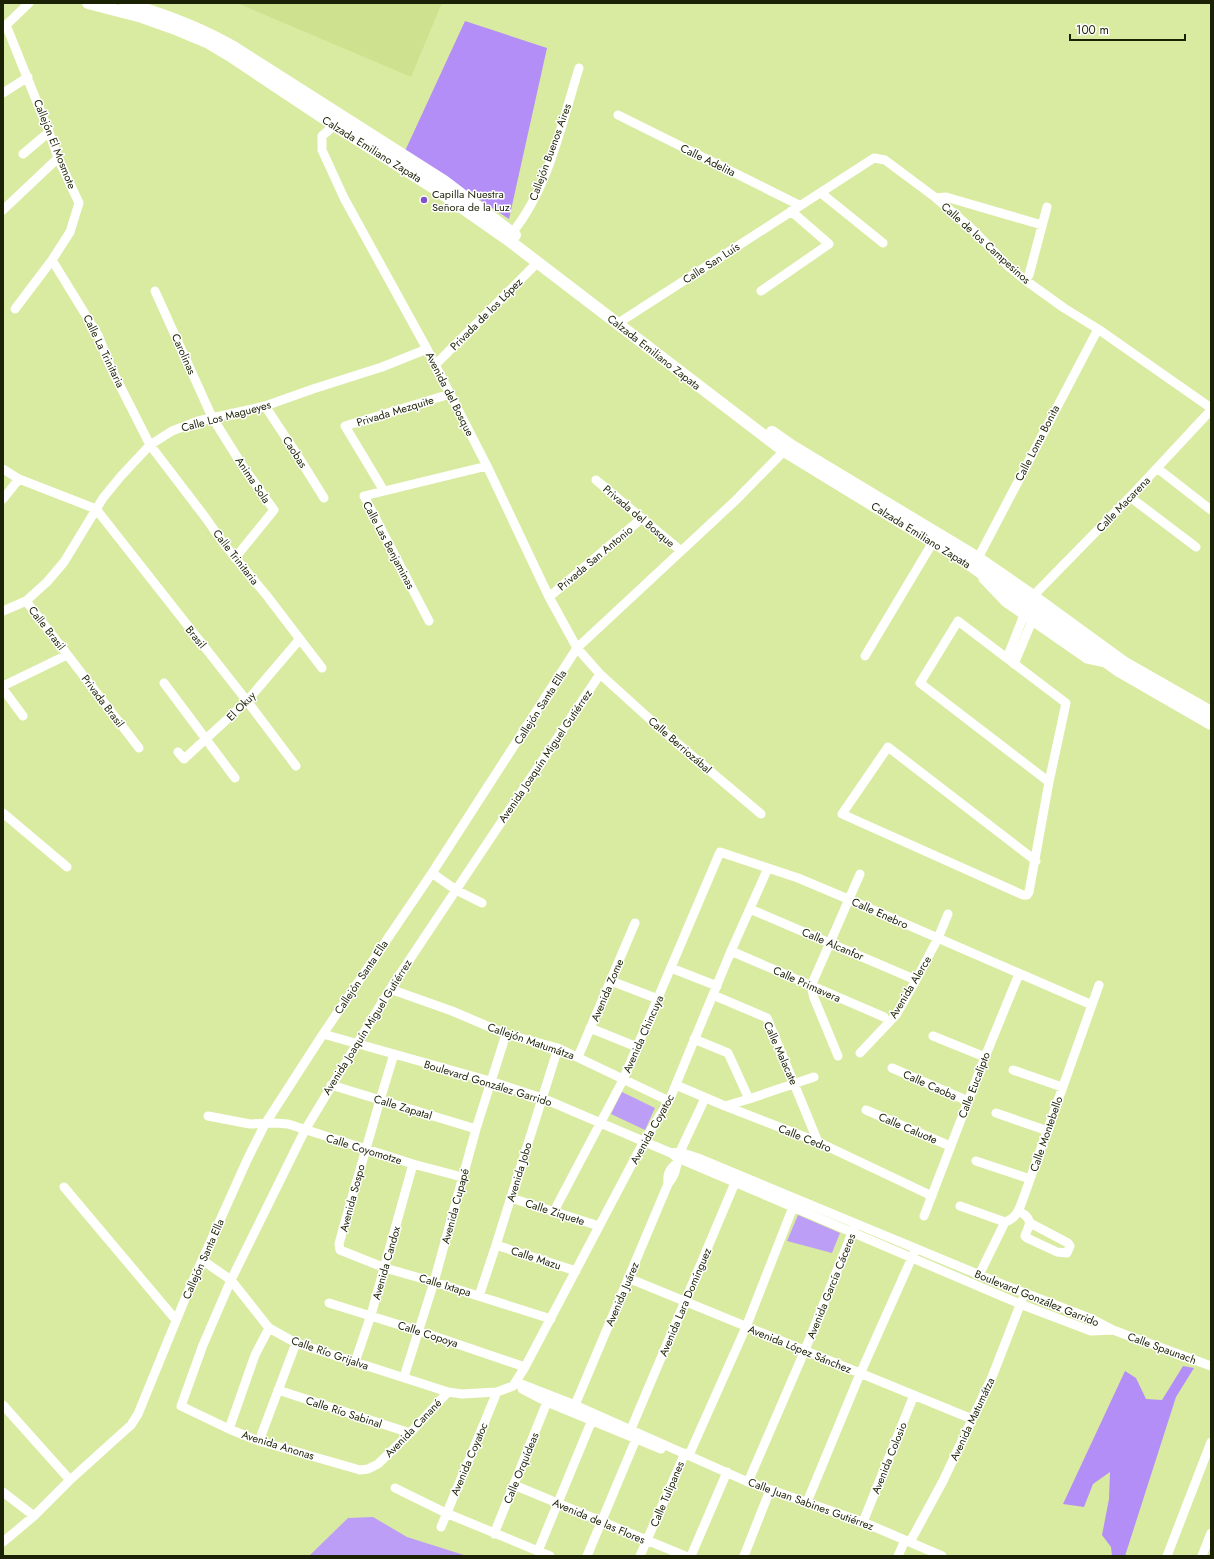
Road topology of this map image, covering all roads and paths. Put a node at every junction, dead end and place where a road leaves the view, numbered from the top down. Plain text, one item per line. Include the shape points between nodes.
1 (29, 3) edge
2 (88, 3) edge
3 (125, 3) edge
4 (5, 26) edge
5 (579, 68) dead end
6 (28, 77) junction
7 (3, 93) edge
8 (618, 115) dead end
9 (345, 118) junction
10 (334, 125) junction
11 (49, 132) junction
12 (23, 154) dead end
13 (58, 158) junction
14 (821, 193) junction
15 (936, 198) junction
16 (799, 206) junction
17 (1047, 207) dead end
18 (3, 210) edge
19 (791, 211) junction
20 (1042, 225) junction
21 (512, 233) junction
22 (883, 243) dead end
23 (52, 260) junction
24 (537, 263) junction
25 (1025, 280) junction
26 (155, 290) dead end
27 (760, 291) dead end
28 (15, 309) dead end
29 (606, 311) junction
30 (623, 320) junction
31 (1098, 329) junction
32 (427, 349) junction
33 (435, 365) junction
34 (450, 394) junction
35 (265, 406) junction
36 (1211, 409) edge
37 (212, 417) junction
38 (760, 428) junction
39 (150, 445) junction
40 (784, 451) junction
41 (487, 466) junction
42 (1157, 468) junction
43 (3, 469) edge
44 (19, 479) junction
45 (596, 480) dead end
46 (384, 491) junction
47 (1130, 497) junction
48 (324, 498) dead end
49 (3, 499) edge
50 (96, 509) junction
51 (1211, 510) edge
52 (641, 519) junction
53 (933, 542) junction
54 (1196, 547) dead end
55 (681, 551) junction
56 (235, 558) junction
57 (978, 558) junction
58 (966, 562) junction
59 (1033, 596) junction
60 (549, 597) junction
61 (26, 601) junction
62 (3, 611) edge
63 (1024, 615) junction
64 (429, 621) dead end
65 (1032, 621) junction
66 (299, 640) junction
67 (577, 648) junction
68 (67, 655) junction
69 (865, 656) dead end
70 (1010, 661) junction
71 (1110, 664) junction
72 (322, 668) dead end
73 (600, 674) junction
74 (164, 683) dead end
75 (3, 688) edge
76 (247, 701) junction
77 (1211, 712) edge
78 (23, 716) dead end
79 (1211, 724) edge
80 (206, 740) junction
81 (139, 748) dead end
82 (178, 752) dead end
83 (296, 766) dead end
84 (235, 778) dead end
85 (1049, 782) junction
86 (3, 813) edge
87 (761, 814) dead end
88 (720, 852) joint
89 (1036, 861) junction
90 (67, 868) dead end
91 (768, 868) junction
92 (432, 873) junction
93 (860, 874) dead end
94 (456, 890) junction
95 (848, 899) junction
96 (482, 903) dead end
97 (750, 909) junction
98 (948, 914) dead end
99 (635, 923) dead end
100 (938, 938) junction
101 (829, 942) junction
102 (731, 951) junction
103 (671, 968) junction
104 (1019, 974) junction
105 (916, 980) junction
106 (611, 981) junction
107 (1099, 985) dead end
108 (717, 986) junction
109 (810, 986) junction
110 (390, 989) junction
111 (713, 995) junction
112 (658, 999) junction
113 (1092, 1005) junction
114 (884, 1018) dead end
115 (590, 1028) junction
116 (323, 1034) junction
117 (506, 1034) junction
118 (933, 1036) dead end
119 (694, 1039) junction
120 (356, 1043) junction
121 (638, 1047) junction
122 (558, 1048) junction
123 (860, 1053) dead end
124 (394, 1054) junction
125 (838, 1056) dead end
126 (578, 1057) junction
127 (985, 1057) junction
128 (892, 1068) dead end
129 (1013, 1070) dead end
130 (814, 1077) dead end
131 (623, 1080) junction
132 (490, 1081) junction
133 (795, 1084) junction
134 (331, 1085) junction
135 (676, 1086) junction
136 (1062, 1087) junction
137 (542, 1098) junction
138 (705, 1098) junction
139 (380, 1100) junction
140 (749, 1100) junction
141 (669, 1101) junction
142 (968, 1101) junction
143 (725, 1106) junction
144 (866, 1110) dead end
145 (996, 1113) dead end
146 (208, 1116) dead end
147 (600, 1123) junction
148 (265, 1124) junction
149 (305, 1130) junction
150 (476, 1130) junction
151 (1048, 1131) junction
152 (644, 1141) junction
153 (818, 1142) junction
154 (950, 1146) junction
155 (365, 1149) junction
156 (676, 1157) junction
157 (976, 1161) dead end
158 (413, 1164) junction
159 (462, 1177) junction
160 (737, 1179) junction
161 (1030, 1179) junction
162 (64, 1186) dead end
163 (932, 1196) junction
164 (511, 1198) junction
165 (795, 1203) junction
166 (960, 1206) dead end
167 (1018, 1210) junction
168 (554, 1211) junction
169 (924, 1216) dead end
170 (1006, 1222) junction
171 (1030, 1223) junction
172 (599, 1226) junction
173 (854, 1228) junction
174 (496, 1245) junction
175 (916, 1248) junction
176 (340, 1250) joint
177 (912, 1258) junction
178 (202, 1260) junction
179 (385, 1268) junction
180 (576, 1271) junction
181 (979, 1275) junction
182 (628, 1278) junction
183 (231, 1280) junction
184 (434, 1282) junction
185 (1026, 1293) junction
186 (479, 1296) junction
187 (686, 1302) junction
188 (329, 1304) dead end
189 (1020, 1304) junction
190 (371, 1315) junction
191 (551, 1319) junction
192 (176, 1320) junction
193 (746, 1327) junction
194 (269, 1328) junction
195 (1113, 1330) junction
196 (419, 1331) junction
197 (296, 1343) junction
198 (805, 1350) junction
199 (355, 1362) junction
200 (1211, 1366) edge
201 (525, 1367) junction
202 (860, 1374) junction
203 (404, 1377) junction
204 (515, 1384) junction
205 (278, 1390) junction
206 (448, 1392) junction
207 (497, 1392) junction
208 (914, 1395) junction
209 (547, 1402) junction
210 (575, 1404) junction
211 (3, 1405) edge
212 (181, 1406) joint
213 (972, 1419) junction
214 (592, 1420) junction
215 (229, 1429) junction
216 (632, 1430) junction
217 (410, 1433) junction
218 (636, 1439) junction
219 (259, 1441) junction
220 (1211, 1442) edge
221 (685, 1453) junction
222 (378, 1464) joint
223 (728, 1472) junction
224 (70, 1480) junction
225 (748, 1482) junction
226 (514, 1485) junction
227 (395, 1488) dead end
228 (770, 1490) junction
229 (3, 1492) edge
230 (807, 1502) junction
231 (558, 1504) junction
232 (446, 1513) junction
233 (34, 1516) junction
234 (602, 1522) junction
235 (863, 1522) junction
236 (441, 1527) dead end
237 (1211, 1533) edge
238 (494, 1534) junction
239 (647, 1541) junction
240 (908, 1541) junction
241 (3, 1542) edge
242 (538, 1552) junction
243 (550, 1556) edge
244 (588, 1556) edge
245 (640, 1556) edge
246 (685, 1556) edge
247 (690, 1556) edge
248 (744, 1556) edge
249 (898, 1556) edge
250 (942, 1556) edge
251 (1167, 1556) edge
252 (1202, 1556) edge

1 - 4 street
2 - 10 main road, Calzada Emiliano Zapata via 173,28 209,44
3 - 9 main road, Calzada Emiliano Zapata via 212,35
4 - 6 street, Callejón El Mosmote
5 - 21 street, Callejón Buenos Aires via 543,180 531,205
6 - 7 street
6 - 11 street, Callejón El Mosmote
8 - 16 street, Calle Adelita
9 - 10 street, Avenida del Bosque
9 - 21 main road, Calzada Emiliano Zapata via 444,181
10 - 24 main road, Calzada Emiliano Zapata via 437,190
10 - 32 street, Avenida del Bosque via 322,136 322,150 344,198
11 - 12 street
11 - 13 street, Callejón El Mosmote
13 - 18 street
13 - 23 street, Callejón El Mosmote via 79,203 70,232
14 - 15 street, Calle de los Campesinos via 874,158 885,160
14 - 16 street, Calle de los Campesinos
14 - 22 street
15 - 20 street via 946,197
15 - 25 street, Calle de los Campesinos
16 - 19 street, Calle San Luís
17 - 20 street
19 - 27 street via 829,244
19 - 30 street, Calle San Luís
20 - 25 street via 1029,275
21 - 29 main road, Calzada Emiliano Zapata
23 - 28 street, Callejón El Mosmote
23 - 39 street, Calle La Trinitaria via 98,335 111,368
24 - 29 main road, Calzada Emiliano Zapata
24 - 33 street, Privada de los López
25 - 31 street, Calle de los Campesinos
26 - 37 street, Carolinas
29 - 30 main road, Calzada Emiliano Zapata
29 - 38 main road, Calzada Emiliano Zapata
30 - 38 main road, Calzada Emiliano Zapata
31 - 36 street, Calle de los Campesinos
31 - 57 street, Calle Loma Bonita
32 - 33 street, Avenida del Bosque
32 - 35 street, Calle Los Magueyes via 382,367
33 - 34 street, Avenida del Bosque
34 - 41 street, Avenida del Bosque
34 - 46 street, Privada Mezquite via 345,426
35 - 37 street, Calle Los Magueyes
35 - 48 street, Caobas
36 - 42 street, Calle Macarena
37 - 39 street, Calle Los Magueyes via 185,425
37 - 56 street, Anima Sola via 274,510
38 - 40 main road, Calzada Emiliano Zapata
38 - 57 main road, Calzada Emiliano Zapata
39 - 50 street, Calle Los Magueyes via 121,476
39 - 56 street, Calle Trinitaria
40 - 53 main road, Calzada Emiliano Zapata
40 - 55 street, Callejón Santa Ella
41 - 46 street, Calle Las Benjaminas
41 - 60 street, Avenida del Bosque
42 - 47 street, Calle Macarena
42 - 51 street
43 - 44 street
44 - 49 street
44 - 50 street
45 - 52 street, Privada del Bosque
46 - 64 street, Calle Las Benjaminas via 364,496
47 - 54 street
47 - 59 street, Calle Macarena
50 - 61 street, Calle Los Magueyes via 64,562
50 - 76 street, Brasil
52 - 55 street, Privada del Bosque
52 - 60 street, Privada San Antonio
53 - 58 main road, Calzada Emiliano Zapata
53 - 69 street
55 - 67 street, Callejón Santa Ella
56 - 66 street, Calle Trinitaria
57 - 59 main road, Calzada Emiliano Zapata
58 - 63 street via 1005,602
58 - 71 main road, Calzada Emiliano Zapata
59 - 77 main road, Calzada Emiliano Zapata via 1125,664
60 - 67 street, Avenida del Bosque
61 - 62 street, Calle Los Magueyes
61 - 68 street, Calle Brasil
63 - 65 street
63 - 70 street
65 - 70 street
65 - 71 street via 1087,659
66 - 72 street, Calle Trinitaria
66 - 76 street, El Okuy
67 - 73 street, Avenida del Bosque
67 - 92 street, Callejón Santa Ella
68 - 75 street
68 - 81 street, Privada Brasil
70 - 85 street via 1066,703
70 - 85 street via 958,621 920,683
71 - 79 main road, Calzada Emiliano Zapata
73 - 87 street, Calle Berriozábal
73 - 94 street, Avenida Joaquín Miguel Gutiérrez
74 - 80 street
75 - 78 street
76 - 80 street, El Okuy
76 - 83 street, Brasil
80 - 82 street, El Okuy via 184,759
80 - 84 street
85 - 89 street
86 - 90 street
88 - 91 street, Calle Enebro
88 - 103 street, Avenida Chincuya
89 - 89 street via 1029,892 1023,895 842,814 888,747
91 - 95 street, Calle Enebro
91 - 97 street, Avenida Coyatoc
92 - 94 street
92 - 116 street, Callejón Santa Ella
93 - 95 street
94 - 96 street
94 - 110 street, Avenida Joaquín Miguel Gutiérrez
95 - 100 street, Calle Enebro
95 - 101 street
97 - 101 street, Calle Alcanfor
97 - 102 street, Avenida Coyatoc
98 - 100 street, Avenida Alerce
99 - 106 street, Avenida Zome
100 - 104 street, Calle Enebro
100 - 105 street, Avenida Alerce
101 - 105 street, Calle Alcanfor
101 - 109 street
102 - 108 street, Avenida Coyatoc
102 - 109 street, Calle Primavera
103 - 108 street
103 - 112 street, Avenida Chincuya
104 - 113 street, Calle Enebro
104 - 127 street, Calle Eucalipto
105 - 123 street, Avenida Alerce via 896,1015
106 - 112 street
106 - 115 street, Avenida Zome
107 - 113 street, Calle Montebello
108 - 111 street, Avenida Coyatoc
109 - 114 street, Calle Primavera
109 - 125 street
110 - 117 street, Callejón Matumátza
110 - 120 street, Avenida Joaquín Miguel Gutiérrez
111 - 119 street, Avenida Coyatoc
111 - 133 street, Calle Malacate via 767,1018
112 - 121 street, Avenida Chincuya
113 - 136 street, Calle Montebello
115 - 121 street
115 - 126 street, Avenida Zome
116 - 120 street, Boulevard González Garrido
116 - 148 street, Callejón Santa Ella
117 - 122 street, Callejón Matumátza
117 - 132 street, Avenida Cupapé
118 - 127 street
119 - 135 street, Avenida Coyatoc
119 - 140 street via 728,1053
120 - 124 street, Boulevard González Garrido
120 - 134 street, Avenida Joaquín Miguel Gutiérrez
121 - 131 street, Avenida Chincuya
122 - 126 street, Callejón Matumátza
122 - 137 street, Avenida Jobo
124 - 132 street, Boulevard González Garrido
124 - 139 street, Avenida Sospo
126 - 131 street, Callejón Matumátza
127 - 142 street, Calle Eucalipto
128 - 142 street, Calle Caoba
129 - 136 street
130 - 133 street
131 - 141 street, Callejón Matumátza
131 - 147 street, Avenida Chincuya
132 - 137 street, Boulevard González Garrido
132 - 150 street, Avenida Cupapé
133 - 140 street
133 - 153 street, Calle Malacate
134 - 139 street, Calle Zapatal
134 - 149 street, Avenida Joaquín Miguel Gutiérrez
135 - 138 street, Calle Cedro
135 - 141 street, Avenida Coyatoc
136 - 151 street, Calle Montebello
137 - 147 street, Boulevard González Garrido
137 - 164 street, Avenida Jobo
138 - 143 street, Calle Cedro
138 - 156 street
139 - 150 street, Calle Zapatal
139 - 155 street, Avenida Sospo
140 - 143 street
141 - 152 street, Avenida Coyatoc
142 - 154 street, Calle Eucalipto
143 - 153 street, Calle Cedro
144 - 154 street, Calle Caluote
145 - 151 street
146 - 148 street, Calle Coyomotze via 250,1124
147 - 152 street, Boulevard González Garrido
147 - 168 street, Avenida Chincuya
148 - 149 street, Calle Coyomotze via 288,1124
148 - 178 street, Callejón Santa Ella
149 - 155 street, Calle Coyomotze
149 - 183 street, Avenida Joaquín Miguel Gutiérrez
150 - 159 street, Avenida Cupapé
151 - 161 street, Calle Montebello
152 - 156 street, Boulevard González Garrido
152 - 172 street, Avenida Coyatoc
153 - 163 street, Calle Cedro
154 - 163 street, Calle Eucalipto
155 - 158 street, Calle Coyomotze
155 - 176 street, Avenida Sospo via 343,1229
156 - 160 street, Boulevard González Garrido
156 - 182 street, Avenida Juárez via 668,1175 668,1184
157 - 161 street
158 - 159 street, Calle Coyomotze
158 - 179 street, Avenida Candox
159 - 184 street, Avenida Cupapé
160 - 165 street, Boulevard González Garrido
160 - 187 street, Avenida Lara Domínguez
161 - 167 street, Calle Montebello
162 - 192 street
163 - 169 street, Calle Eucalipto
164 - 168 street, Calle Ziquete
164 - 174 street, Avenida Jobo
165 - 173 street, Boulevard González Garrido
165 - 193 street, Calle Tulipanes
166 - 170 street
167 - 170 street, Calle Montebello via 1016,1215
167 - 171 street
168 - 172 street, Calle Ziquete
170 - 181 street, Calle Montebello
171 - 171 street via 1064,1240 1070,1246 1067,1253 1062,1254 1027,1238 1025,1236
172 - 180 street, Avenida Coyatoc
173 - 175 street, Boulevard González Garrido
173 - 177 street, Boulevard González Garrido
173 - 198 street, Avenida García Cáceres
174 - 180 street, Calle Mazu
174 - 186 street, Avenida Jobo
175 - 177 street
175 - 181 street, Boulevard González Garrido
176 - 179 street, Calle Ixtapa
177 - 189 street, Boulevard González Garrido
177 - 202 street
178 - 183 street, Calle Río Grijalva
178 - 192 street, Callejón Santa Ella
179 - 184 street, Calle Ixtapa
179 - 190 street, Avenida Candox
180 - 191 street, Avenida Coyatoc
181 - 185 street, Boulevard González Garrido
182 - 187 street, Avenida López Sánchez
182 - 210 street, Avenida Juárez
183 - 194 street, Calle Río Grijalva
183 - 212 street, Avenida Joaquín Miguel Gutiérrez via 203,1345
184 - 186 street, Calle Ixtapa
184 - 196 street, Avenida Cupapé
185 - 189 street, Avenida Matumátza
185 - 195 street, Boulevard González Garrido
186 - 191 street, Calle Ixtapa
187 - 193 street, Avenida López Sánchez
187 - 216 street, Avenida Lara Domínguez
188 - 190 street, Calle Copoya
189 - 195 street, Boulevard González Garrido via 1091,1330
189 - 213 street, Avenida Matumátza via 992,1377
190 - 196 street, Calle Copoya
190 - 199 street, Avenida Candox
191 - 201 street, Avenida Coyatoc
192 - 224 street, Callejón Santa Ella via 138,1414 131,1425
193 - 198 street, Avenida López Sánchez
193 - 221 street, Calle Tulipanes
194 - 197 street, Calle Río Grijalva
194 - 215 street via 255,1355
195 - 200 street, Calle Spaunach
196 - 201 street, Calle Copoya
196 - 203 street, Avenida Cupapé
197 - 199 street, Calle Río Grijalva
197 - 205 street
198 - 202 street, Avenida López Sánchez
198 - 225 street, Avenida García Cáceres
199 - 203 street, Calle Río Grijalva
201 - 204 street, Avenida Coyatoc
202 - 208 street, Avenida López Sánchez
202 - 230 street
203 - 206 street, Calle Río Grijalva
204 - 207 street
204 - 209 street, Calle Juan Sabines Gutiérrez
204 - 210 street, Calle Juan Sabines Gutiérrez
205 - 217 street, Calle Río Sabinal
205 - 219 street
206 - 207 street, Calle Río Grijalva
206 - 217 street, Avenida Canané
207 - 232 street, Avenida Coyatoc
208 - 213 street, Avenida López Sánchez
208 - 235 street, Avenida Colosio
209 - 214 street, Calle Juan Sabines Gutiérrez
209 - 226 street, Calle Orquídeas
210 - 216 street, Calle Juan Sabines Gutiérrez
211 - 224 street
212 - 215 street, Avenida Anonas
213 - 240 street, Avenida Matumátza via 943,1482
214 - 218 street, Calle Juan Sabines Gutiérrez
214 - 231 street
215 - 219 street, Avenida Anonas
216 - 221 street, Calle Juan Sabines Gutiérrez
217 - 222 street, Avenida Canané
218 - 221 street, Calle Juan Sabines Gutiérrez via 670,1453
218 - 234 street
219 - 222 street, Avenida Anonas via 360,1470
220 - 251 street
221 - 223 street, Calle Juan Sabines Gutiérrez
221 - 239 street, Calle Tulipanes
223 - 225 street, Calle Juan Sabines Gutiérrez
223 - 247 street
224 - 233 street, Callejón Santa Ella
225 - 228 street, Calle Juan Sabines Gutiérrez
226 - 231 street, Avenida de las Flores
226 - 238 street, Calle Orquídeas
227 - 232 street
228 - 230 street, Calle Juan Sabines Gutiérrez
228 - 248 street
229 - 233 street
230 - 235 street, Calle Juan Sabines Gutiérrez
231 - 234 street, Avenida de las Flores
231 - 242 street
232 - 236 street, Avenida Coyatoc
232 - 238 street
233 - 241 street, Callejón Santa Ella
234 - 239 street, Avenida de las Flores
234 - 244 street
235 - 240 street, Calle Juan Sabines Gutiérrez
237 - 252 street
238 - 242 street
239 - 245 street, Calle Tulipanes
239 - 246 street, Avenida de las Flores
240 - 249 street, Avenida Matumátza
240 - 250 street, Calle Juan Sabines Gutiérrez
242 - 243 street

